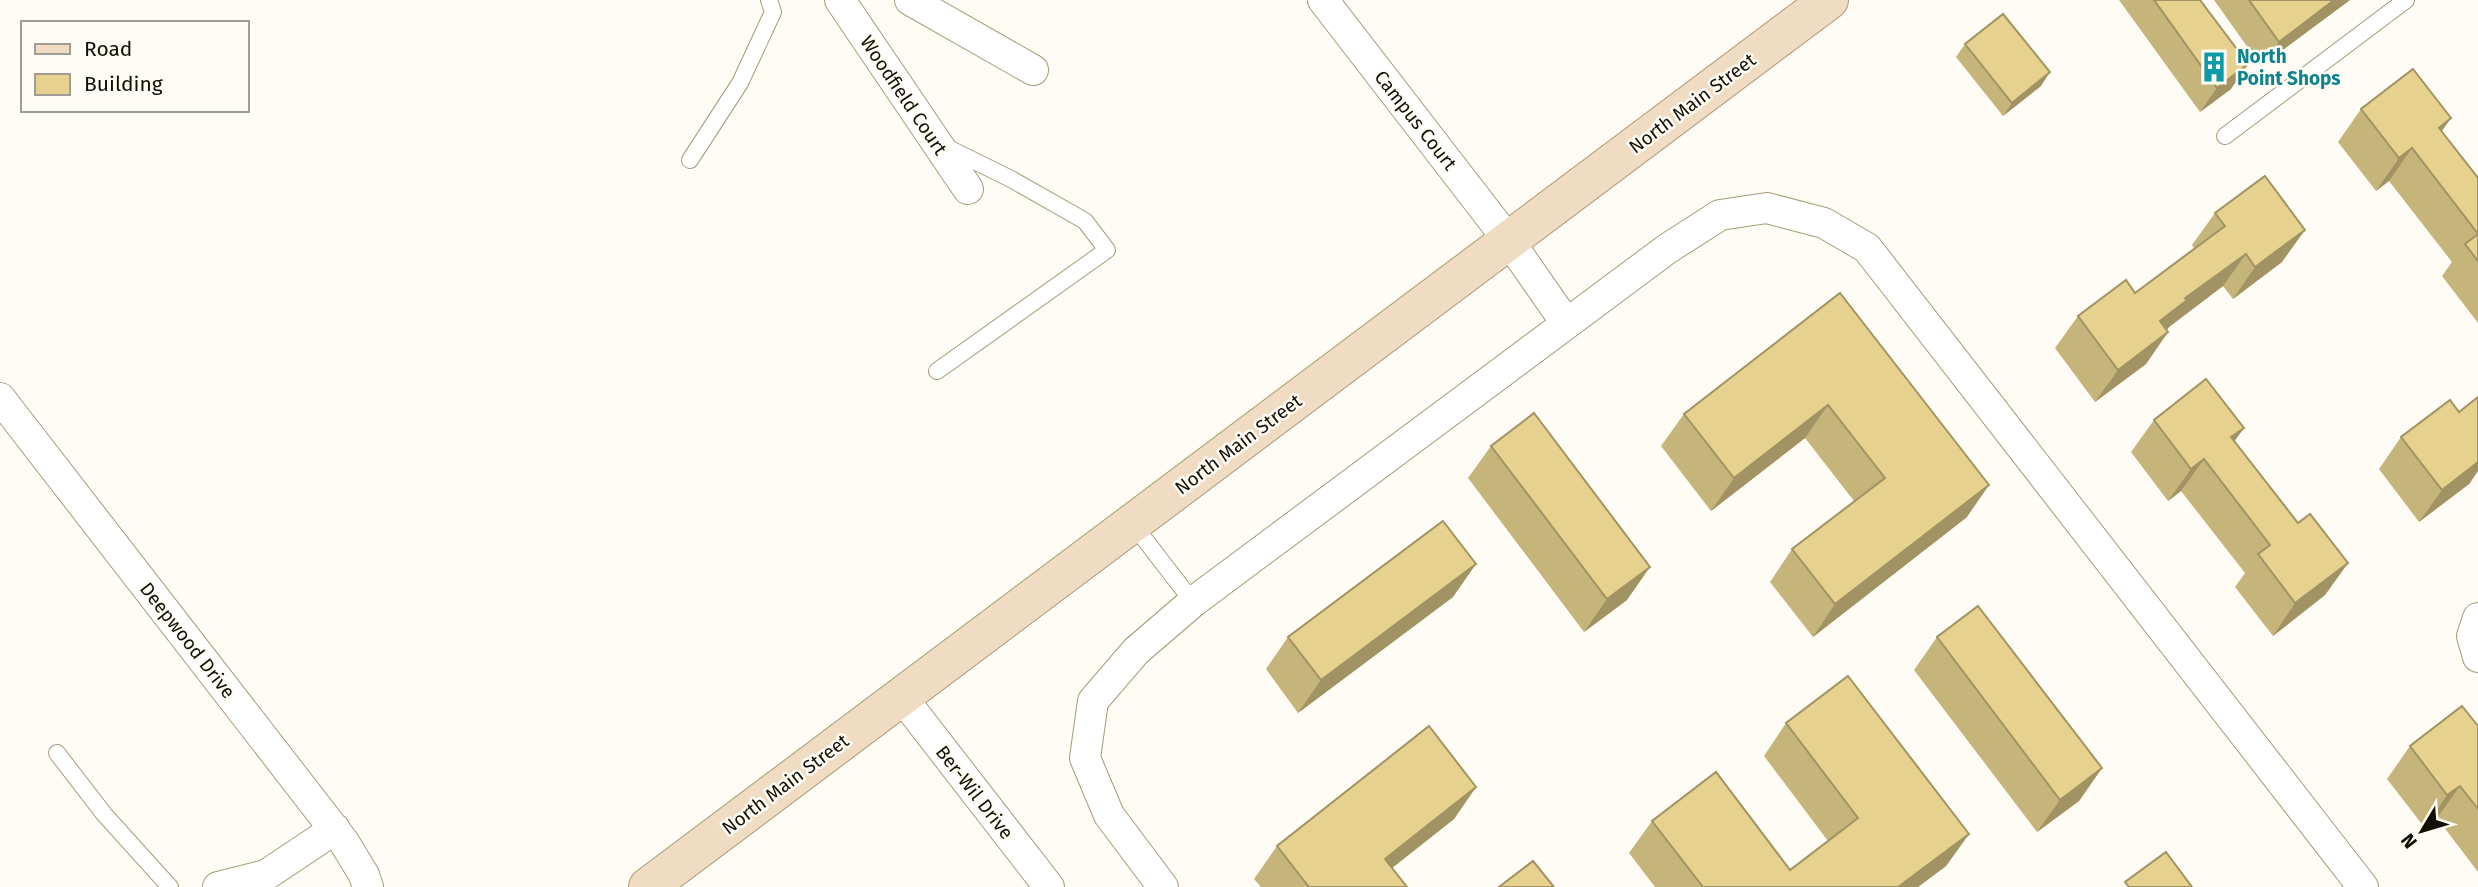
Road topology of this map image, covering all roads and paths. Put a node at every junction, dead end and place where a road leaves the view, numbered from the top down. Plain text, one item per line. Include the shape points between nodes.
1 (769, 0) edge
2 (840, 0) edge
3 (910, 0) edge
4 (1323, 0) edge
5 (1829, 0) edge
6 (2406, 0) edge
7 (1033, 71) dead end
8 (2225, 136) dead end
9 (936, 141) junction
10 (690, 160) dead end
11 (968, 189) dead end
12 (1508, 241) junction
13 (1566, 323) junction
14 (937, 371) dead end
15 (0, 398) edge
16 (1132, 523) junction
17 (1193, 602) junction
18 (2478, 618) edge
19 (2478, 657) edge
20 (901, 696) junction
21 (57, 753) dead end
22 (335, 829) junction
23 (170, 887) edge
24 (218, 887) edge
25 (368, 887) edge
26 (648, 887) edge
27 (1049, 887) edge
28 (1163, 887) edge
29 (2364, 887) edge

1 - 10 lane via 773,12 740,83
2 - 9 street, Woodfield Court
3 - 7 street
4 - 12 street, Campus Court
5 - 12 main road, North Main Street
6 - 8 lane
9 - 11 street, Woodfield Court
9 - 14 lane via 1085,221 1107,250
12 - 13 street, Campus Court
12 - 16 main road, North Main Street
13 - 17 street
13 - 29 street via 1720,215 1767,208 1824,223 1867,248
15 - 22 street, Deepwood Drive
16 - 17 lane
16 - 20 main road, North Main Street
17 - 28 street via 1136,651 1093,701 1085,758 1109,815
18 - 19 street via 2472,636
20 - 26 main road, North Main Street
20 - 27 street, Ber-Wil Drive
21 - 23 lane
22 - 24 street via 266,875
22 - 25 street, Deepwood Drive

